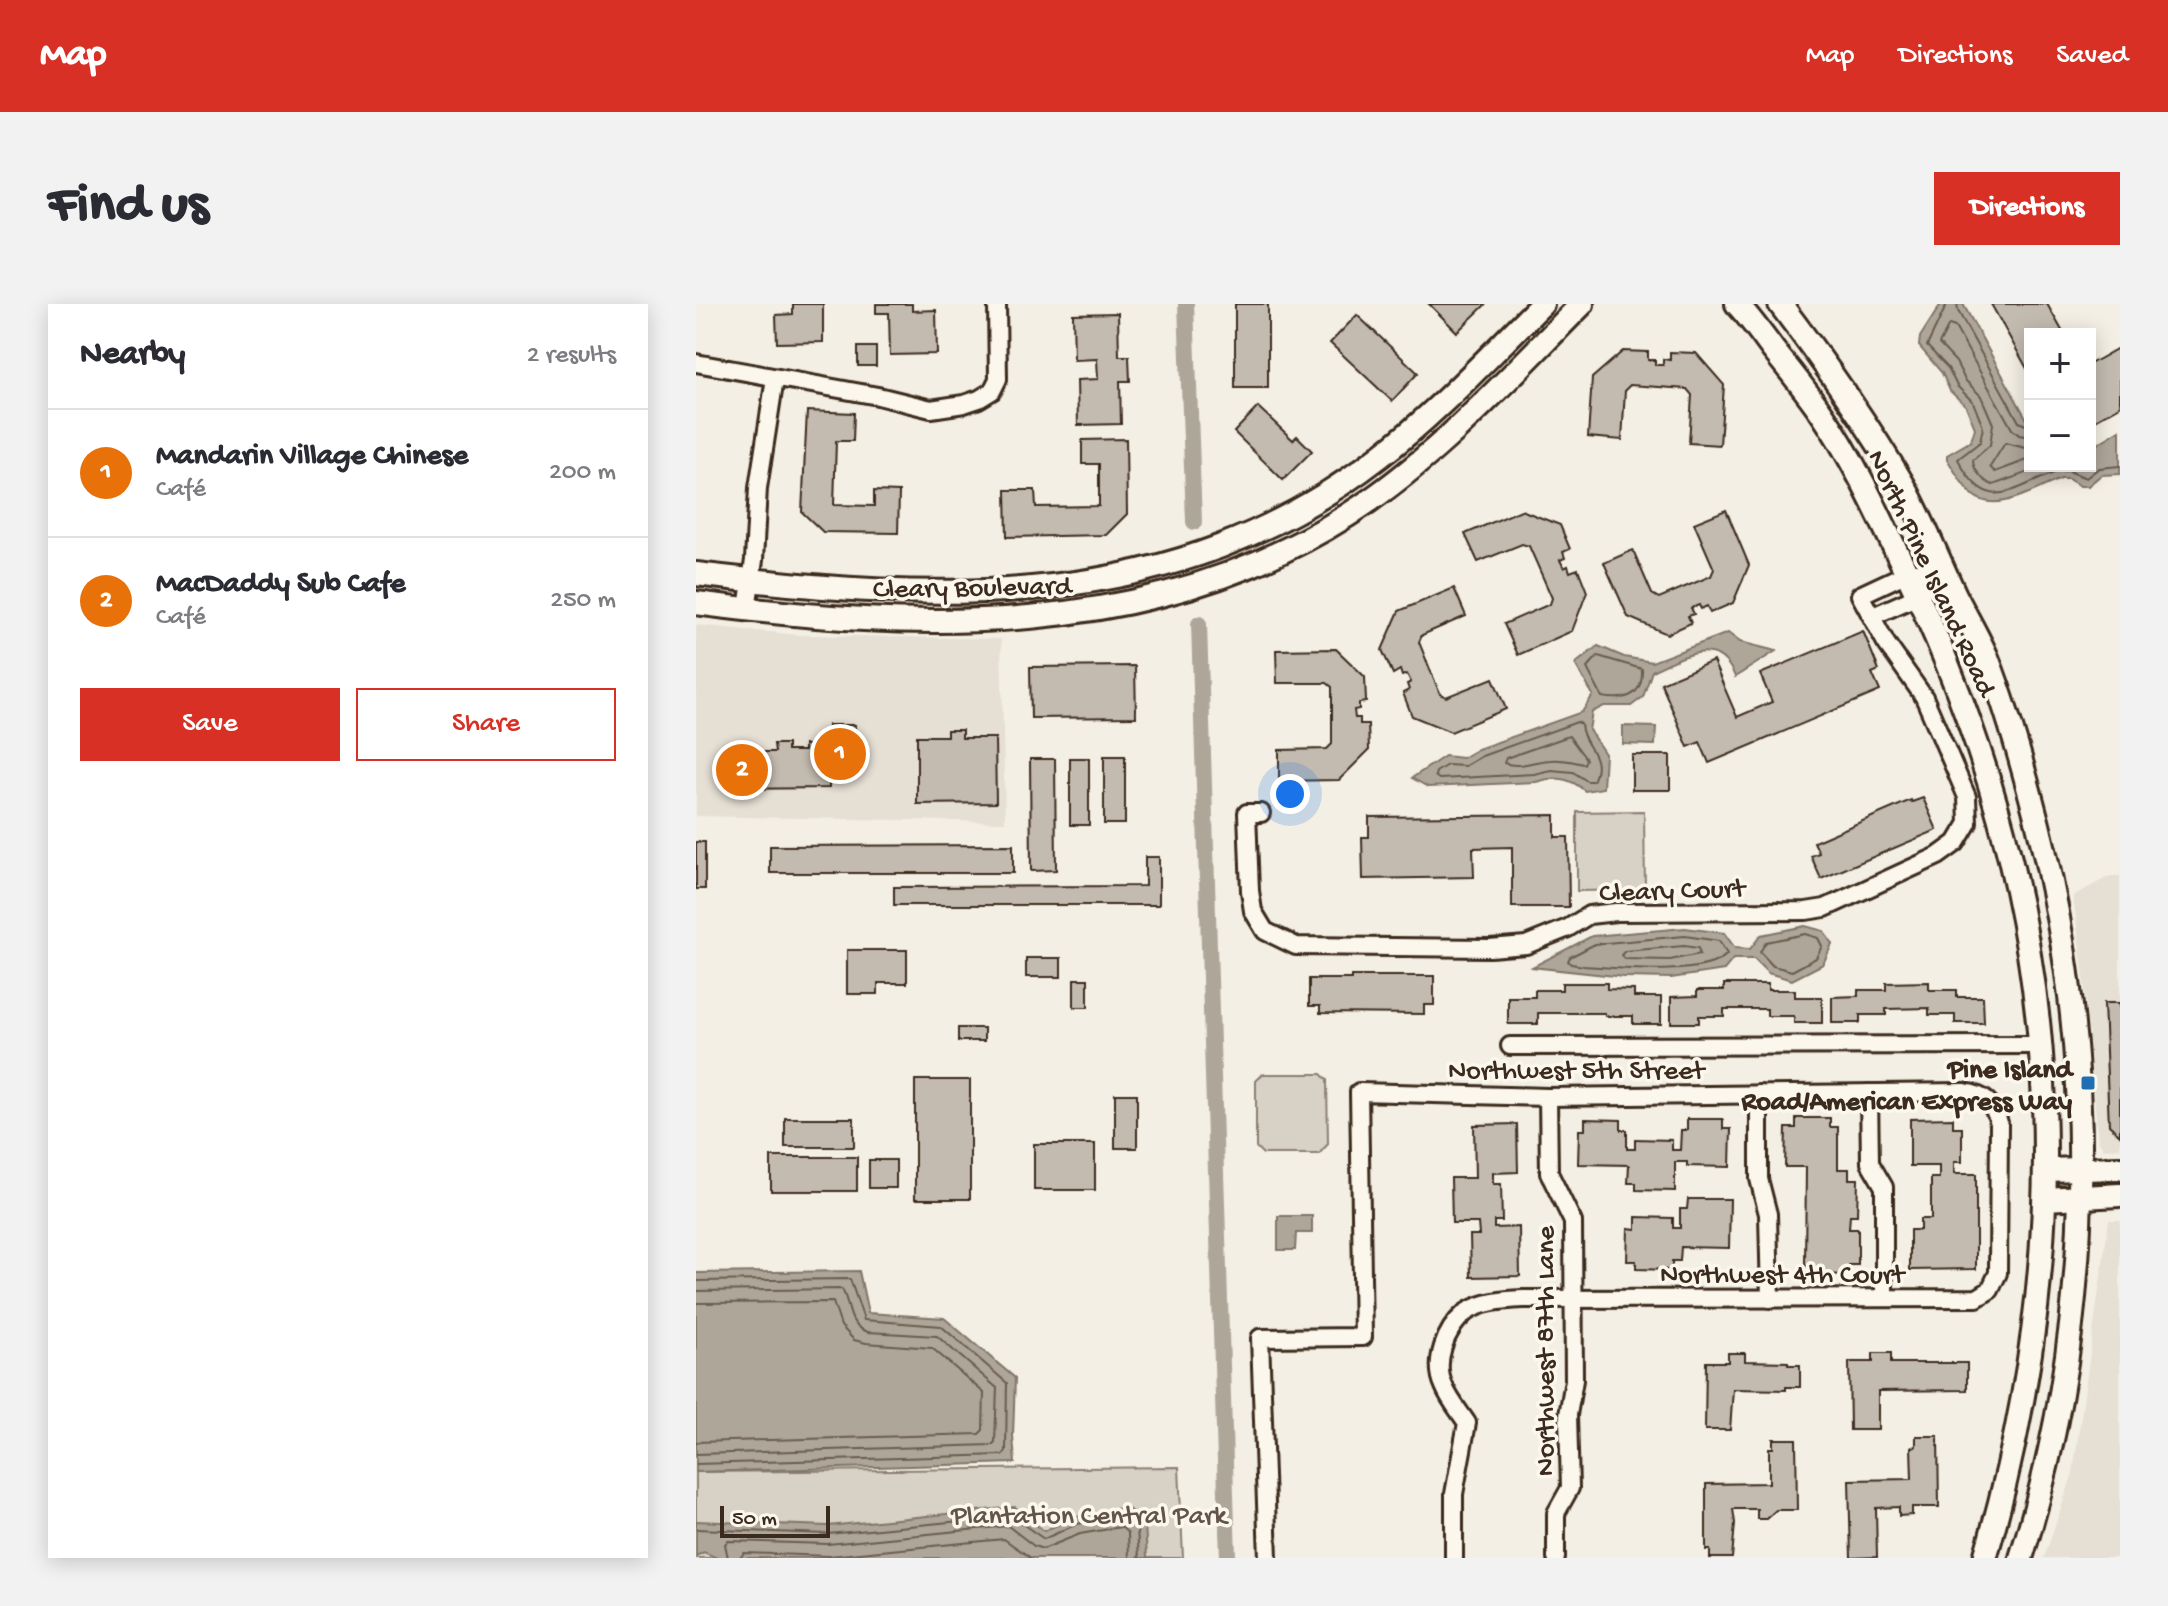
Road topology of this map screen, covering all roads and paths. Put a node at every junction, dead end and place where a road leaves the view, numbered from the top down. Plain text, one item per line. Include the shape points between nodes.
1 (997, 304) edge
2 (1542, 304) edge
3 (1582, 304) edge
4 (1737, 304) edge
5 (1780, 304) edge
6 (696, 363) edge
7 (775, 378) junction
8 (1944, 569) junction
9 (1907, 573) junction
10 (696, 574) edge
11 (751, 581) junction
12 (1918, 596) junction
13 (696, 603) edge
14 (747, 609) junction
15 (1873, 616) junction
16 (1261, 813) dead end
17 (2041, 1045) junction
18 (1510, 1046) dead end
19 (1869, 1093) junction
20 (1759, 1094) junction
21 (1548, 1097) junction
22 (2120, 1168) edge
23 (2081, 1169) junction
24 (2045, 1170) junction
25 (2120, 1195) edge
26 (2080, 1197) junction
27 (2045, 1199) junction
28 (1990, 1290) joint
29 (1884, 1297) junction
30 (1573, 1299) junction
31 (1770, 1299) junction
32 (1268, 1558) edge
33 (1454, 1558) edge
34 (1556, 1558) edge
35 (1985, 1558) edge
36 (2021, 1558) edge

1 - 7 street via 998,379 979,399 931,409
2 - 11 main road, Cleary Boulevard via 1419,425 1378,458 1287,517 1187,559 1030,590 922,591
3 - 14 main road, Cleary Boulevard via 1454,431 1392,484 1299,543 1200,585 1147,600 988,620
4 - 9 main road, North Pine Island Road via 1822,414
5 - 8 main road, North Pine Island Road via 1904,486
6 - 7 street
7 - 11 street
8 - 9 street, Cleary Court
8 - 12 street
8 - 23 main road, North Pine Island Road via 1988,660 2047,859 2073,1021
9 - 12 main road, North Pine Island Road
9 - 15 street, Cleary Court via 1860,595
10 - 11 main road, Cleary Boulevard
11 - 14 street
12 - 15 street
12 - 17 main road, North Pine Island Road via 1952,669 2007,841 2024,915
13 - 14 main road, Cleary Boulevard
15 - 16 street, Cleary Court via 1924,697 1967,797 1968,823 1956,843 1938,856 1825,908 1589,915 1526,945 1490,948 1296,946 1265,931 1253,911 1247,813
17 - 18 street
17 - 24 main road, North Pine Island Road
19 - 20 street, Northwest 5th Street
19 - 28 street, Northwest 5th Street via 1964,1092 1992,1105 1999,1123 1998,1273
19 - 29 street via 1870,1163 1884,1187
20 - 21 street, Northwest 5th Street
20 - 31 street via 1759,1179 1768,1214
21 - 30 street, Northwest 87th Lane via 1549,1173 1573,1222
21 - 32 street, Northwest 5th Street via 1359,1092 1363,1337 1260,1338
22 - 23 main road
23 - 24 main road
23 - 26 main road, North Pine Island Road
24 - 27 main road, North Pine Island Road
25 - 26 main road
26 - 27 main road
26 - 36 main road, North Pine Island Road via 2075,1282 2057,1412
27 - 35 main road, North Pine Island Road via 2031,1358
28 - 29 street, Northwest 4th Court via 1977,1298
29 - 31 street, Northwest 4th Court
30 - 31 street, Northwest 4th Court
30 - 33 street, Northwest 4th Court via 1481,1306 1466,1313 1442,1347 1442,1384 1467,1423 1454,1494
30 - 34 street, Northwest 87th Lane via 1570,1488 1556,1513

